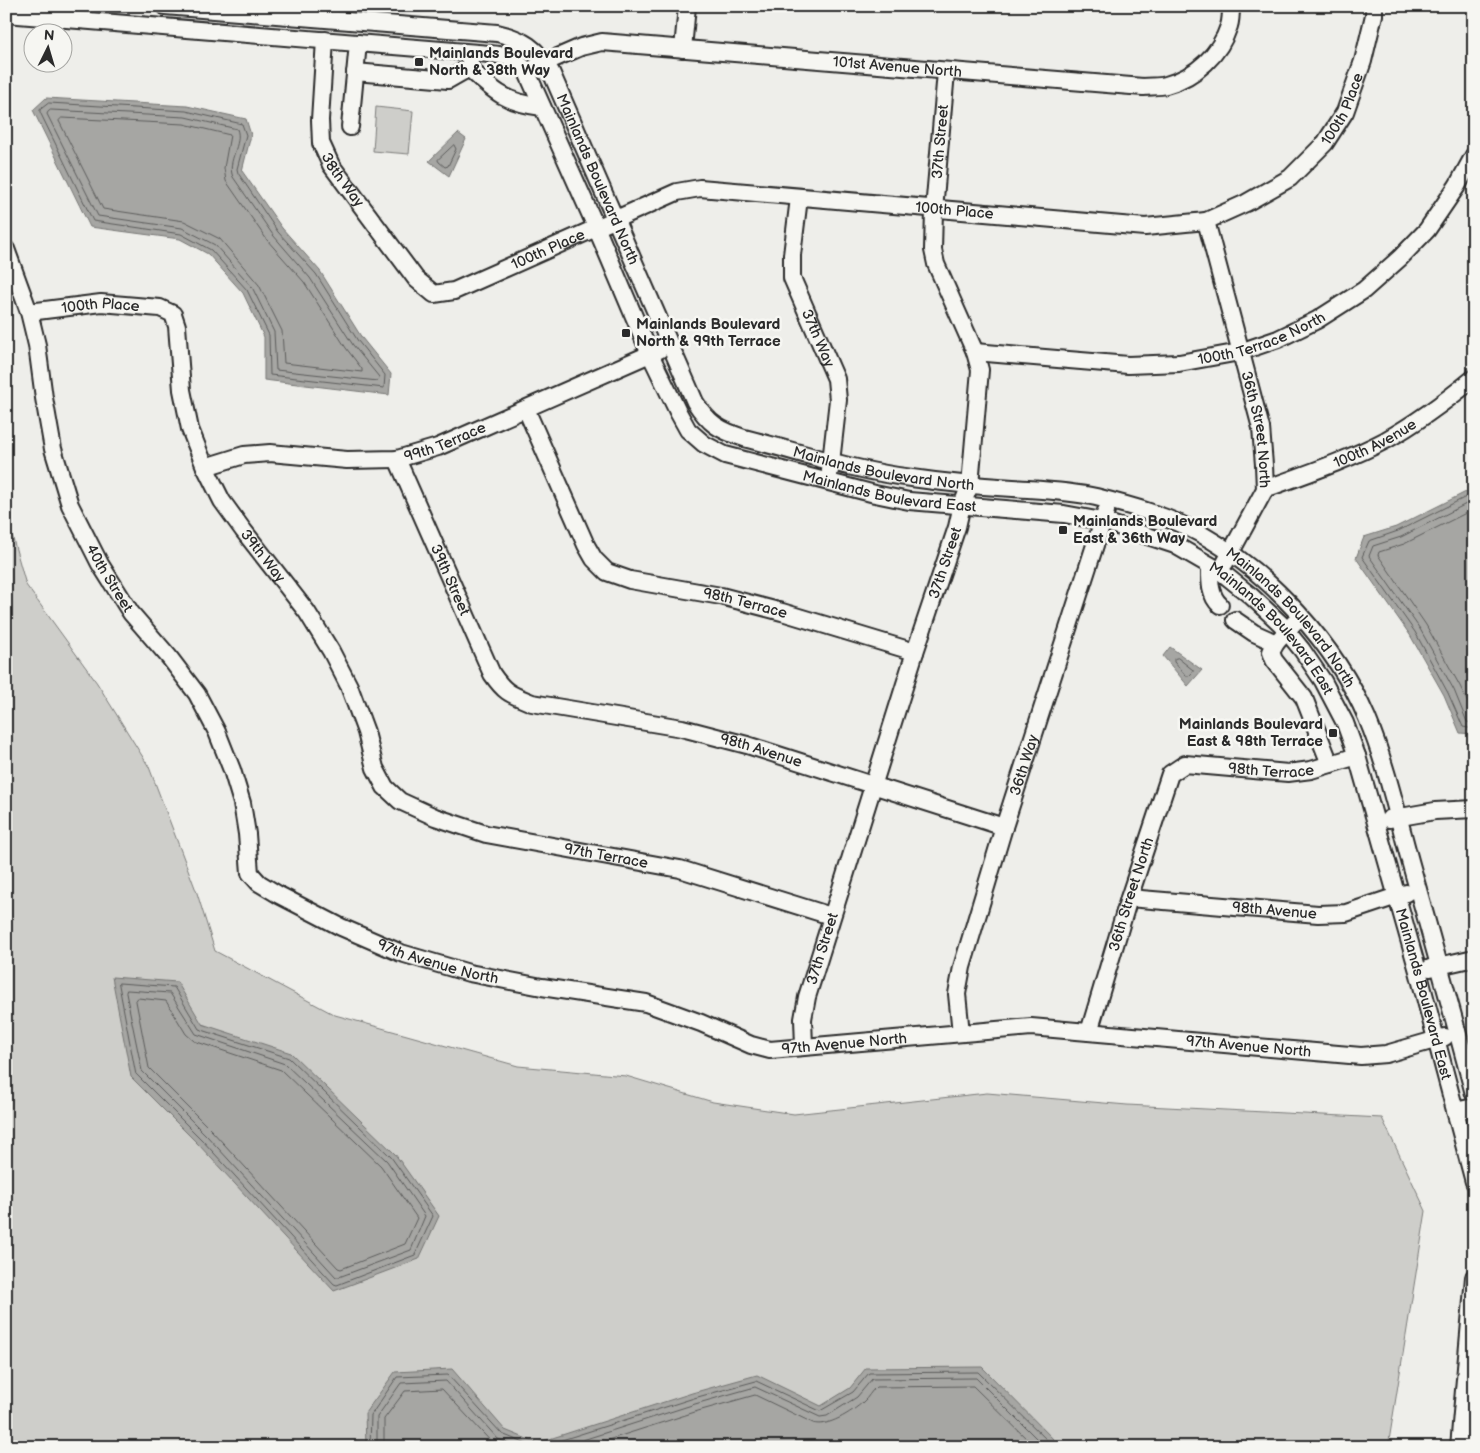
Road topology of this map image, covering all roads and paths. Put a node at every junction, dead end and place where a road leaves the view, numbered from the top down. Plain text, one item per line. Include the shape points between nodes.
1 (165, 6) edge
2 (688, 6) edge
3 (1231, 6) edge
4 (1374, 6) edge
5 (246, 10) edge
6 (6, 14) edge
7 (244, 33) junction
8 (325, 40) junction
9 (358, 43) junction
10 (683, 49) junction
11 (470, 60) junction
12 (545, 63) junction
13 (526, 70) junction
14 (355, 72) junction
15 (946, 72) junction
16 (542, 107) junction
17 (350, 127) dead end
18 (1474, 155) edge
19 (798, 198) junction
20 (934, 210) junction
21 (615, 219) junction
22 (1206, 221) junction
23 (596, 227) junction
24 (6, 249) edge
25 (434, 294) joint
26 (29, 312) junction
27 (173, 314) joint
28 (671, 346) junction
29 (975, 352) junction
30 (1240, 352) junction
31 (650, 354) junction
32 (1474, 378) edge
33 (526, 409) junction
34 (397, 459) junction
35 (831, 462) junction
36 (205, 467) junction
37 (828, 481) junction
38 (970, 485) junction
39 (1265, 489) junction
40 (1109, 501) junction
41 (962, 505) junction
42 (1102, 521) junction
43 (1230, 554) junction
44 (1215, 568) junction
45 (1220, 605) dead end
46 (1301, 616) junction
47 (1235, 620) dead end
48 (1281, 636) junction
49 (915, 652) junction
50 (514, 695) joint
51 (1357, 756) junction
52 (1185, 764) joint
53 (1330, 764) junction
54 (873, 784) junction
55 (386, 787) joint
56 (1474, 809) edge
57 (1398, 818) junction
58 (1376, 822) junction
59 (1004, 827) junction
60 (259, 883) joint
61 (1418, 889) junction
62 (1397, 896) junction
63 (1129, 898) junction
64 (831, 916) junction
65 (1474, 958) edge
66 (1439, 966) junction
67 (1418, 971) junction
68 (1089, 1032) junction
69 (961, 1033) junction
70 (1458, 1034) junction
71 (1436, 1040) junction
72 (804, 1046) junction
73 (1474, 1094) edge
74 (1474, 1107) edge
75 (1455, 1110) junction
76 (1474, 1182) edge
77 (1474, 1277) edge
78 (1459, 1447) edge

1 - 5 street, Mainlands Boulevard North
2 - 10 street
3 - 15 street, 101st Avenue North via 1230,24 1219,47 1204,65 1189,76 1166,85 1143,87
4 - 22 street, 100th Place via 1363,61 1344,112 1325,143 1290,178 1246,204
5 - 7 street
5 - 12 street, Mainlands Boulevard North via 498,33 515,37 532,47
6 - 7 street
7 - 8 street
8 - 9 street
8 - 25 street, 38th Way via 321,143 331,165 416,279
9 - 11 street
9 - 14 street
10 - 12 street, 101st Avenue North via 602,42 581,47
10 - 15 street, 101st Avenue North
11 - 13 street via 505,56
11 - 14 street via 448,80
11 - 16 street via 490,87 504,98
12 - 13 street, 101st Avenue North
12 - 21 street, Mainlands Boulevard North
13 - 16 street, Mainlands Boulevard North
14 - 17 street
15 - 20 street, 37th Street
16 - 23 street, Mainlands Boulevard North
18 - 30 street, 100th Terrace North via 1427,230 1364,290 1317,320 1278,339
19 - 20 street, 100th Place
19 - 21 street, 100th Place via 700,188 677,192
19 - 35 street, 37th Way via 792,278 836,379 838,400
20 - 22 street, 100th Place via 1145,227
20 - 29 street, 37th Street via 936,264
21 - 23 street, 100th Place
21 - 28 street, Mainlands Boulevard North
22 - 30 street, 36th Street North
23 - 25 street, 100th Place via 454,291
23 - 31 street, Mainlands Boulevard North
24 - 26 street, 40th Street
26 - 27 street, 100th Place via 101,302 160,308
26 - 60 street, 40th Street via 38,345 53,449 70,505 100,564 131,613 197,694 217,732 242,804 250,872
27 - 36 street, 39th Way via 190,429
28 - 31 street, 99th Terrace
28 - 35 street, Mainlands Boulevard North via 695,402 713,425 727,433
29 - 30 street, 100th Terrace North via 1128,364 1179,363
29 - 38 street, 37th Street via 980,370
30 - 39 street, 36th Street North via 1261,428
31 - 33 street, 99th Terrace
31 - 37 street, Mainlands Boulevard East via 688,430 704,444 725,455
32 - 39 street, 100th Avenue via 1437,408 1386,440 1336,463
33 - 34 street, 99th Terrace via 438,447
33 - 49 street, 98th Terrace via 586,545 594,560 608,572 630,580 721,596
34 - 36 street, 99th Terrace via 347,460 270,453 244,455
34 - 50 street, 39th Street via 492,674 502,688
35 - 37 street, 37th Way
35 - 38 street, Mainlands Boulevard North via 876,472
36 - 55 street, 39th Way via 222,501 307,612 331,651 349,686 375,768
37 - 41 street, Mainlands Boulevard East via 909,501
38 - 40 street, Mainlands Boulevard North via 1069,492
38 - 41 street, 37th Street
39 - 43 street, 36th Street North
40 - 42 street, 36th Way
40 - 43 street, Mainlands Boulevard North via 1163,517 1201,534
41 - 42 street, Mainlands Boulevard East via 1064,514
41 - 49 street, 37th Street
42 - 44 street, Mainlands Boulevard East via 1175,545
42 - 59 street, 36th Way
43 - 44 street, 36th Street North
43 - 46 street, Mainlands Boulevard North via 1263,579
44 - 45 street via 1210,588
44 - 48 street, Mainlands Boulevard East via 1251,596
46 - 48 street
46 - 57 street, Mainlands Boulevard North via 1325,645 1366,716
47 - 48 street via 1254,633
48 - 51 street, Mainlands Boulevard East via 1323,681 1346,724
48 - 53 street via 1271,652 1274,660 1304,698
49 - 54 street, 37th Street
50 - 54 street, 98th Avenue via 532,703 682,728
51 - 53 street, 98th Terrace
51 - 58 street, Mainlands Boulevard East
52 - 53 street, 98th Terrace via 1288,773
52 - 63 street, 36th Street North via 1170,774
54 - 59 street, 98th Avenue
54 - 64 street, 37th Street
55 - 64 street, 97th Terrace via 400,801 486,834 680,869
56 - 57 street via 1435,811
57 - 58 street
57 - 61 street, Mainlands Boulevard North
58 - 62 street, Mainlands Boulevard East
59 - 69 street, 36th Way via 962,967 957,994
60 - 72 street, 97th Avenue North via 341,927 434,964 542,987 646,1003 701,1023 750,1046 770,1050
61 - 62 street, 98th Avenue
61 - 66 street, Mainlands Boulevard North
62 - 63 street, 98th Avenue via 1346,913 1318,914
62 - 67 street, Mainlands Boulevard East
63 - 68 street, 36th Street North
64 - 72 street, 37th Street via 806,997
65 - 66 street
66 - 67 street
66 - 70 street, Mainlands Boulevard North
67 - 71 street, Mainlands Boulevard East
68 - 69 street, 97th Avenue North via 1031,1027
68 - 71 street, 97th Avenue North via 1361,1056 1386,1054
69 - 72 street, 97th Avenue North
70 - 71 street, 97th Avenue North
70 - 73 street, Mainlands Boulevard North
71 - 75 street, Mainlands Boulevard East
74 - 75 street
75 - 76 street, Mainlands Boulevard East
77 - 78 street

